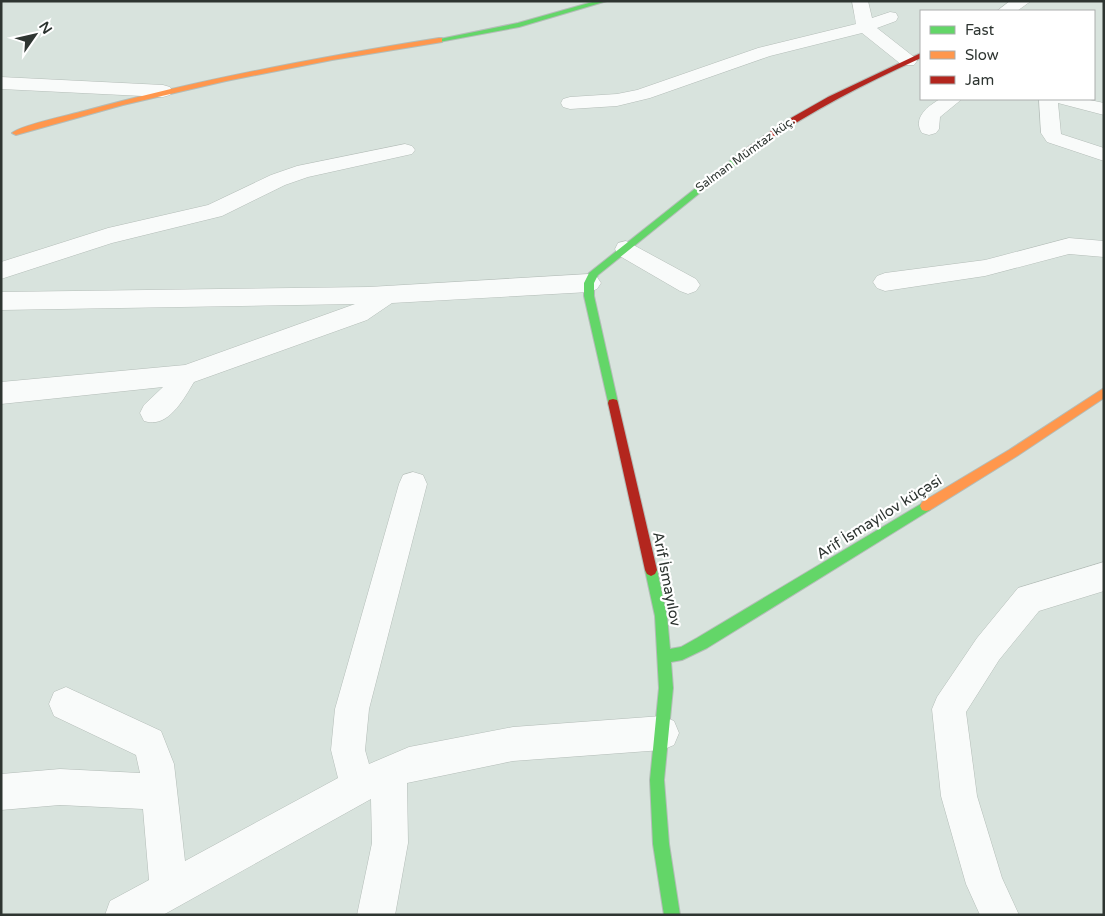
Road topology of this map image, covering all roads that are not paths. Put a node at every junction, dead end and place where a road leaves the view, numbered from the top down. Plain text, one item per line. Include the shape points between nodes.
1 (860, 1) edge
2 (1023, 1) edge
3 (597, 2) edge
4 (1007, 10) edge
5 (890, 17) dead end
6 (865, 27) junction
7 (914, 58) edge
8 (1, 83) edge
9 (162, 91) junction
10 (952, 100) edge
11 (1048, 100) edge
12 (1067, 100) edge
13 (570, 103) dead end
14 (1104, 109) edge
15 (928, 129) dead end
16 (16, 133) dead end
17 (405, 150) dead end
18 (1104, 155) edge
19 (626, 249) junction
20 (1104, 249) edge
21 (1, 271) edge
22 (885, 282) dead end
23 (589, 283) junction
24 (688, 284) dead end
25 (386, 296) junction
26 (1, 300) edge
27 (185, 375) junction
28 (1104, 392) edge
29 (1, 393) edge
30 (153, 412) dead end
31 (413, 484) dead end
32 (1104, 576) edge
33 (665, 657) junction
34 (66, 704) dead end
35 (662, 733) junction
36 (373, 780) junction
37 (1, 792) edge
38 (159, 792) junction
39 (169, 888) junction
40 (124, 915) edge
41 (376, 915) edge
42 (672, 915) edge
43 (1000, 915) edge

1 - 6 street
2 - 4 street
3 - 9 street via 519,25 467,36 361,52
5 - 6 street
6 - 7 street
6 - 13 street via 736,61 643,94 617,100
7 - 19 street, Salman Mümtaz küç. via 825,100 784,124
8 - 9 street
9 - 16 street
10 - 15 street via 930,115
11 - 18 street via 1054,138
12 - 14 street
17 - 21 street via 304,171 214,211 108,236
19 - 23 street, Salman Mümtaz küç. via 594,273
19 - 24 street
20 - 22 street via 1069,246 985,268
23 - 25 street
23 - 33 street, Arif İsmayılov via 589,296 661,616
25 - 26 street
25 - 27 street via 359,314
27 - 29 street
27 - 30 street via 169,400
28 - 33 street, Arif İsmayılov küçəsi via 979,474 702,643
31 - 36 street via 352,709 348,750
32 - 43 street via 1029,600 988,649 949,709 959,796 985,884
33 - 35 street, Arif İsmayılov
34 - 38 street via 149,743 157,764
35 - 36 street via 513,744 409,764
35 - 42 street, Arif İsmayılov via 658,780 661,844
36 - 39 street
36 - 41 street via 390,843
37 - 38 street via 63,787
38 - 39 street
39 - 40 street

